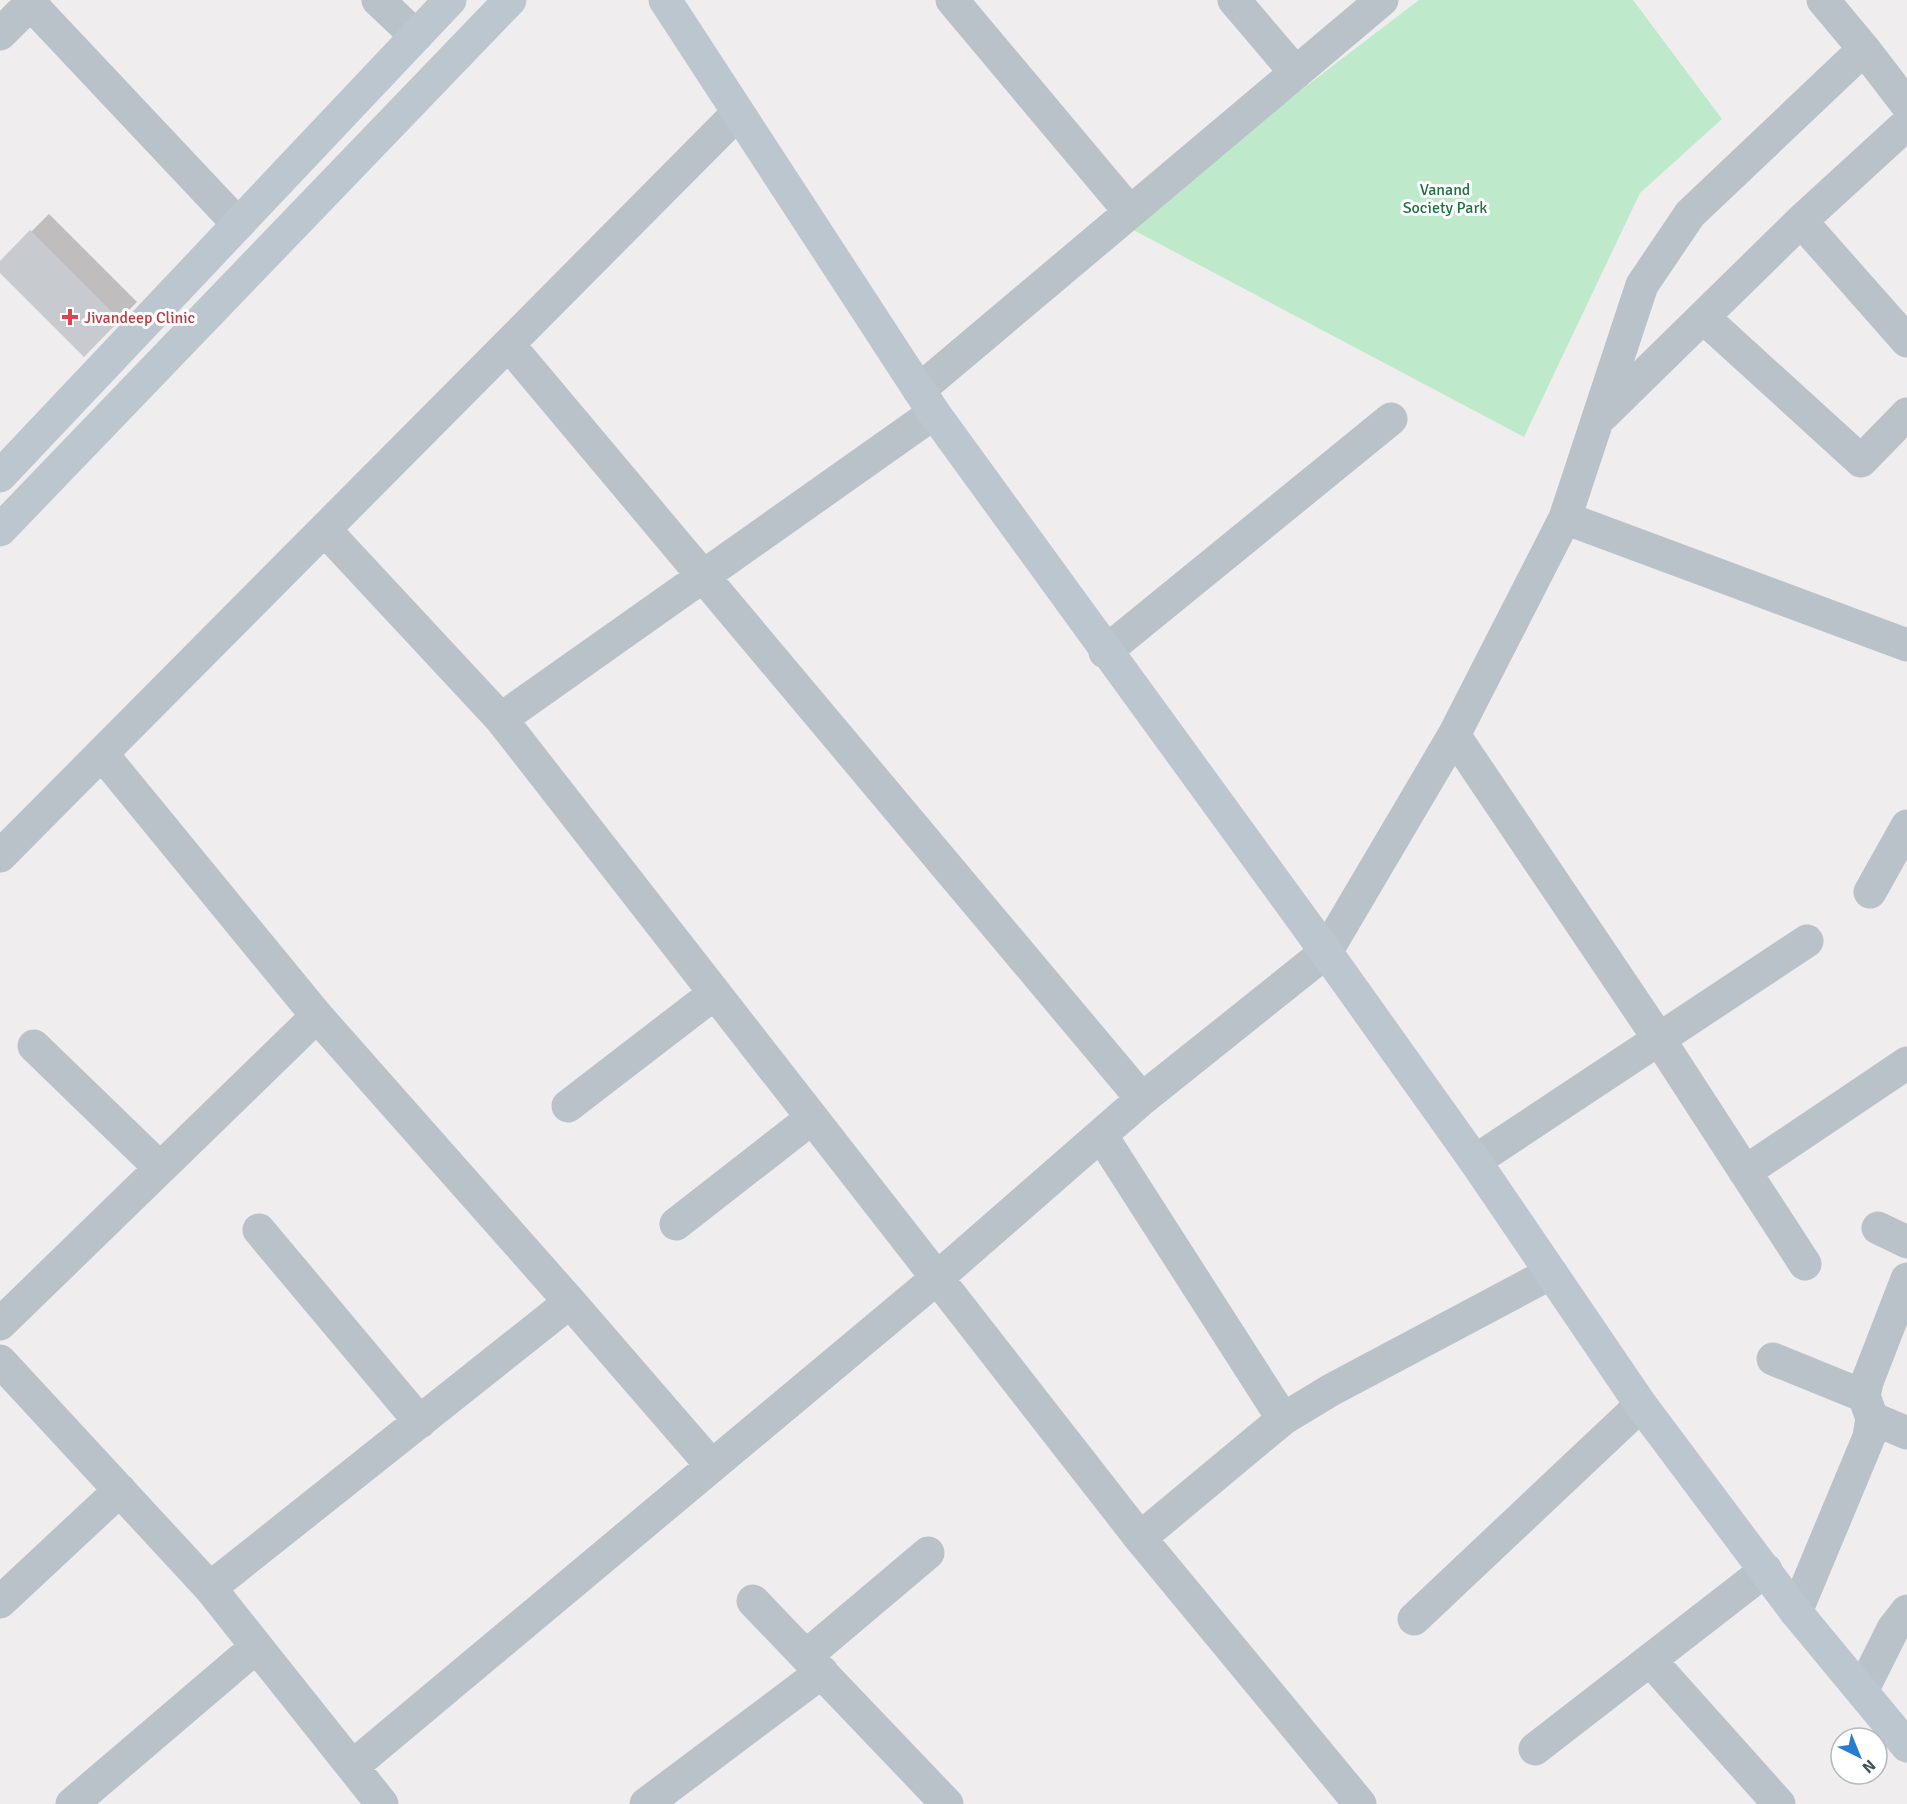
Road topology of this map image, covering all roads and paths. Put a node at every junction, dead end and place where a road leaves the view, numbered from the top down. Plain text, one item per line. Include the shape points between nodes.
1 (378, 0) edge
2 (450, 0) edge
3 (510, 0) edge
4 (665, 0) edge
5 (952, 0) edge
6 (1234, 0) edge
7 (1382, 0) edge
8 (1823, 0) edge
9 (30, 1) edge
10 (0, 34) edge
11 (416, 36) junction
12 (1864, 49) junction
13 (1296, 73) junction
14 (1907, 105) edge
15 (738, 114) junction
16 (1907, 123) edge
17 (1130, 212) junction
18 (1801, 221) junction
19 (238, 224) junction
20 (1704, 318) junction
21 (1907, 341) edge
22 (509, 345) junction
23 (926, 401) junction
24 (66, 406) junction
25 (1907, 414) edge
26 (1391, 419) dead end
27 (1598, 419) junction
28 (92, 434) junction
29 (0, 476) edge
30 (1565, 518) junction
31 (0, 530) edge
32 (325, 531) junction
33 (704, 576) junction
34 (1907, 645) edge
35 (1105, 652) junction
36 (501, 719) junction
37 (1454, 735) junction
38 (102, 754) junction
39 (1907, 826) edge
40 (0, 856) edge
41 (1870, 892) dead end
42 (1807, 941) dead end
43 (1326, 952) junction
44 (715, 993) junction
45 (317, 1016) junction
46 (1659, 1039) junction
47 (34, 1046) dead end
48 (1907, 1063) edge
49 (1142, 1099) junction
50 (568, 1106) dead end
51 (812, 1118) junction
52 (1101, 1135) junction
53 (1475, 1161) junction
54 (160, 1168) junction
55 (1745, 1172) junction
56 (676, 1224) dead end
57 (1878, 1228) dead end
58 (259, 1230) dead end
59 (1907, 1242) edge
60 (1805, 1264) dead end
61 (1551, 1273) junction
62 (937, 1278) junction
63 (1907, 1279) edge
64 (570, 1302) junction
65 (0, 1324) edge
66 (1773, 1359) dead end
67 (0, 1361) edge
68 (1641, 1405) junction
69 (1868, 1407) junction
70 (1283, 1419) junction
71 (420, 1422) junction
72 (1907, 1433) edge
73 (712, 1466) junction
74 (120, 1490) junction
75 (1140, 1538) junction
76 (928, 1553) dead end
77 (1766, 1570) junction
78 (210, 1588) junction
79 (753, 1601) dead end
80 (0, 1602) edge
81 (1907, 1611) edge
82 (1796, 1612) junction
83 (1414, 1619) dead end
84 (256, 1647) junction
85 (1650, 1660) junction
86 (814, 1664) junction
87 (1862, 1691) junction
88 (1907, 1746) edge
89 (1535, 1749) dead end
90 (353, 1766) junction
91 (680, 1794) edge
92 (72, 1804) edge
93 (382, 1804) edge
94 (646, 1804) edge
95 (947, 1804) edge
96 (1360, 1804) edge
97 (1779, 1804) edge

1 - 11 street
2 - 11 street
3 - 28 street
4 - 15 street
5 - 17 street
6 - 13 street
7 - 13 street
8 - 12 street
9 - 10 street
9 - 19 street
11 - 19 street
12 - 14 street
12 - 27 street via 1690,214 1642,285
13 - 17 street
15 - 22 street
15 - 23 street
16 - 18 street
17 - 23 street
18 - 20 street
18 - 21 street
19 - 24 street
20 - 25 street via 1861,461
20 - 27 street
22 - 32 street
22 - 33 street
23 - 33 street
23 - 35 street
24 - 28 street
24 - 29 street
26 - 35 street
27 - 30 street
28 - 31 street
30 - 34 street
30 - 37 street
32 - 36 street
32 - 38 street
33 - 36 street
33 - 49 street
35 - 43 street
36 - 44 street
37 - 43 street
37 - 46 street
38 - 40 street
38 - 45 street
39 - 41 street
42 - 46 street
43 - 49 street
43 - 53 street
44 - 50 street
44 - 51 street
45 - 54 street
45 - 64 street
46 - 53 street
46 - 55 street
47 - 54 street
48 - 55 street
49 - 52 street
51 - 56 street
51 - 62 street
52 - 62 street
52 - 70 street
53 - 61 street
54 - 65 street
55 - 60 street
57 - 59 street
58 - 71 street
61 - 68 street
61 - 70 street
62 - 73 street
62 - 75 street
63 - 69 street via 1866,1382
64 - 71 street
64 - 73 street
66 - 69 street
67 - 74 street
68 - 77 street
68 - 83 street
69 - 72 street
69 - 82 street via 1869,1437
70 - 75 street
71 - 78 street
73 - 90 street
74 - 78 street
74 - 80 street
75 - 96 street
76 - 86 street
77 - 82 street
77 - 85 street
78 - 84 street
79 - 86 street
81 - 87 street via 1893,1629
82 - 87 street
84 - 90 street
84 - 92 street
85 - 89 street
85 - 97 street
86 - 91 street
86 - 95 street
87 - 88 street
90 - 93 street
91 - 94 street

